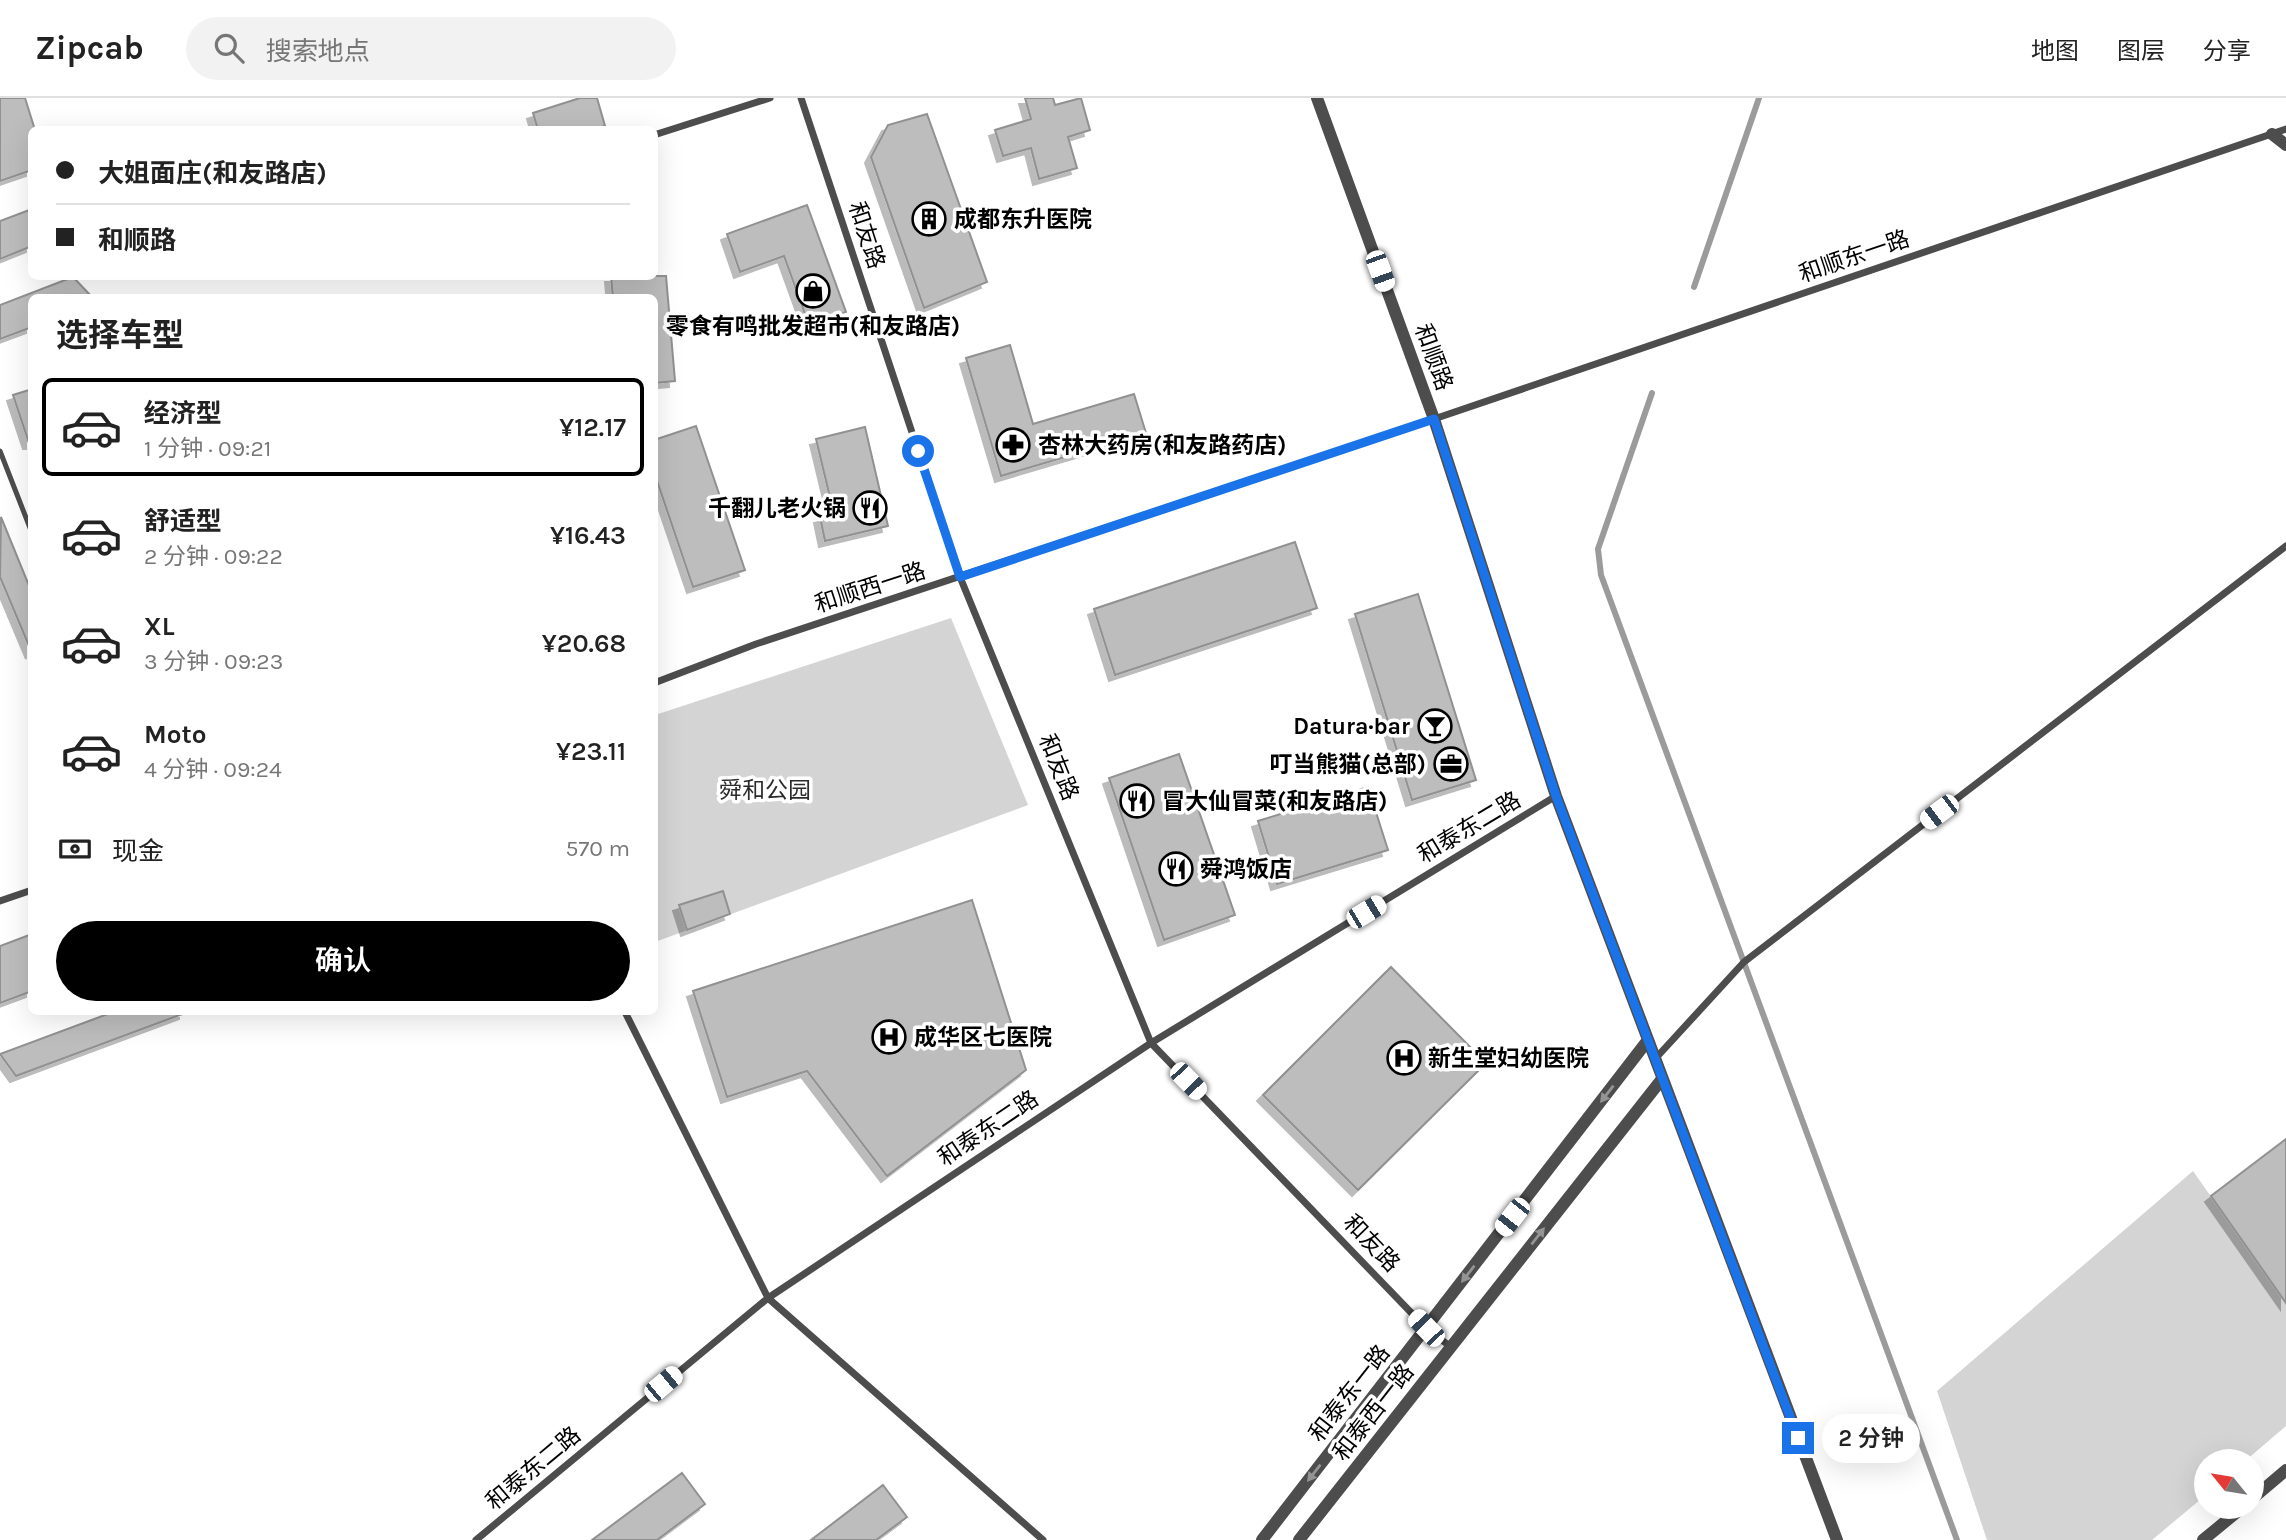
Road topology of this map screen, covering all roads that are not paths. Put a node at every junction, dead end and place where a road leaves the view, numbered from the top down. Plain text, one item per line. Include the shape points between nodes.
1 (770, 98) edge
2 (801, 98) edge
3 (1317, 98) edge
4 (2286, 129) edge
5 (658, 134) edge
6 (2272, 134) junction
7 (2286, 145) edge
8 (1434, 419) junction
9 (0, 451) edge
10 (28, 523) edge
11 (2286, 546) edge
12 (960, 577) junction
13 (658, 681) edge
14 (1556, 796) junction
15 (28, 891) edge
16 (0, 901) edge
17 (627, 1015) edge
18 (1648, 1040) junction
19 (1151, 1043) junction
20 (1655, 1060) junction
21 (1662, 1079) junction
22 (768, 1297) junction
23 (1426, 1328) junction
24 (1451, 1347) junction
25 (2286, 1470) edge
26 (2264, 1489) edge
27 (2228, 1519) edge
28 (476, 1540) edge
29 (1044, 1540) edge
30 (1262, 1540) edge
31 (1299, 1540) edge
32 (1838, 1540) edge
33 (2203, 1540) edge

1 - 5 street
2 - 12 street, 和友路
3 - 8 street, 和顺路
4 - 6 street, 和顺东一路
6 - 7 street
6 - 8 street, 和顺东一路
8 - 12 street, 和顺西一路
8 - 14 street, 和顺路
9 - 10 lane
11 - 20 street via 1744,962
12 - 13 street, 和顺西一路
12 - 19 street, 和友路
14 - 18 street, 和顺路
14 - 19 street, 和泰东二路
15 - 16 street
17 - 22 street
18 - 20 street, 和顺路
18 -> 23 street, 和泰东一路
19 - 22 street, 和泰东二路
19 - 23 street, 和友路
20 - 21 street, 和顺路
24 -> 21 street, 和泰西一路
21 - 32 street, 和顺路
22 - 28 street, 和泰东二路
22 - 29 street
23 - 24 street, 和友路
23 -> 30 street, 和泰东一路
24 - 31 street, 和泰西一路
25 - 26 street
27 - 33 street

